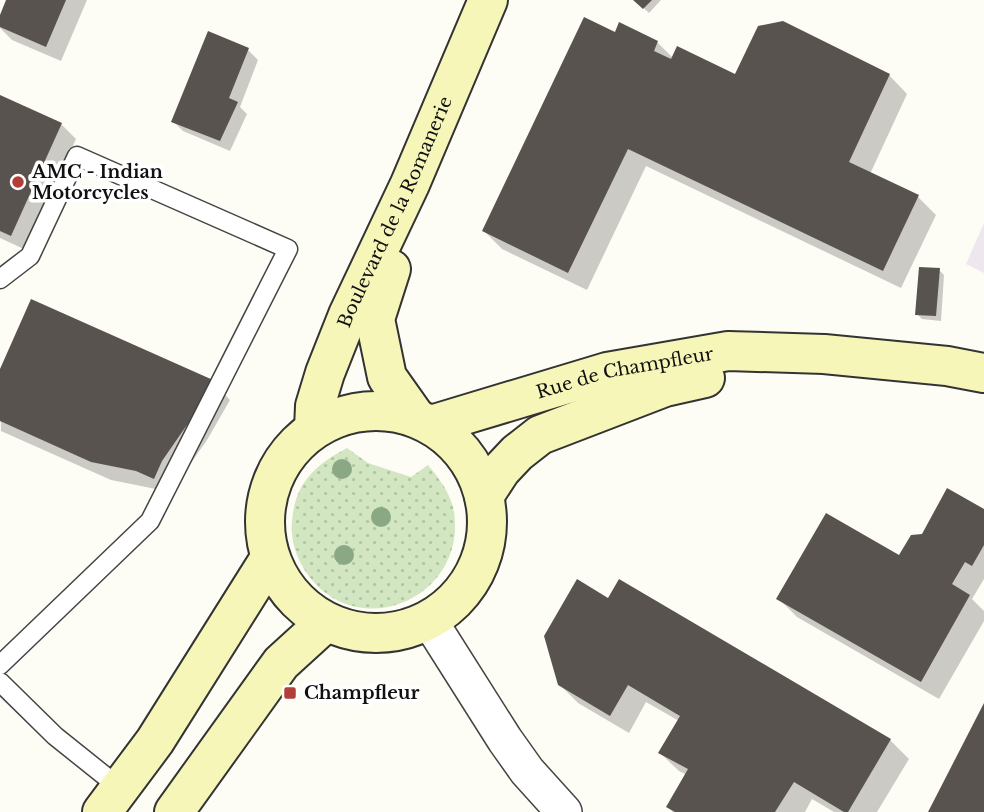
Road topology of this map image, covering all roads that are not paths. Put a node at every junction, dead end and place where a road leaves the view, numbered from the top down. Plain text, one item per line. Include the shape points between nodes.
1 (488, 0) edge
2 (516, 0) edge
3 (0, 279) edge
4 (824, 354) junction
5 (984, 373) edge
6 (424, 421) junction
7 (314, 429) junction
8 (484, 496) junction
9 (270, 558) junction
10 (429, 620) junction
11 (327, 622) junction
12 (0, 665) edge
13 (0, 682) edge
14 (111, 800) edge
15 (174, 812) edge
16 (564, 812) edge

1 - 7 street, Boulevard de la Romanerie via 348,315 314,406
2 - 6 street, Boulevard de la Romanerie via 475,96 395,258 375,319 387,377
3 - 12 lane via 30,256 77,156 288,249 150,521
4 - 5 street, Rue de Champfleur
4 - 6 street, Rue de Champfleur via 728,351 607,372
4 - 8 street, Rue de Champfleur via 665,387 540,435 501,470
6 - 7 street via 381,411 346,415
6 - 8 street via 455,443 473,468
7 - 9 street via 287,454 271,486 264,522
8 - 10 street via 487,533 477,568 457,598
9 - 11 street via 292,596
9 - 14 street via 155,741
10 - 11 street via 396,632 360,633
10 - 16 street via 505,740
11 - 15 street via 281,663
13 - 14 lane

